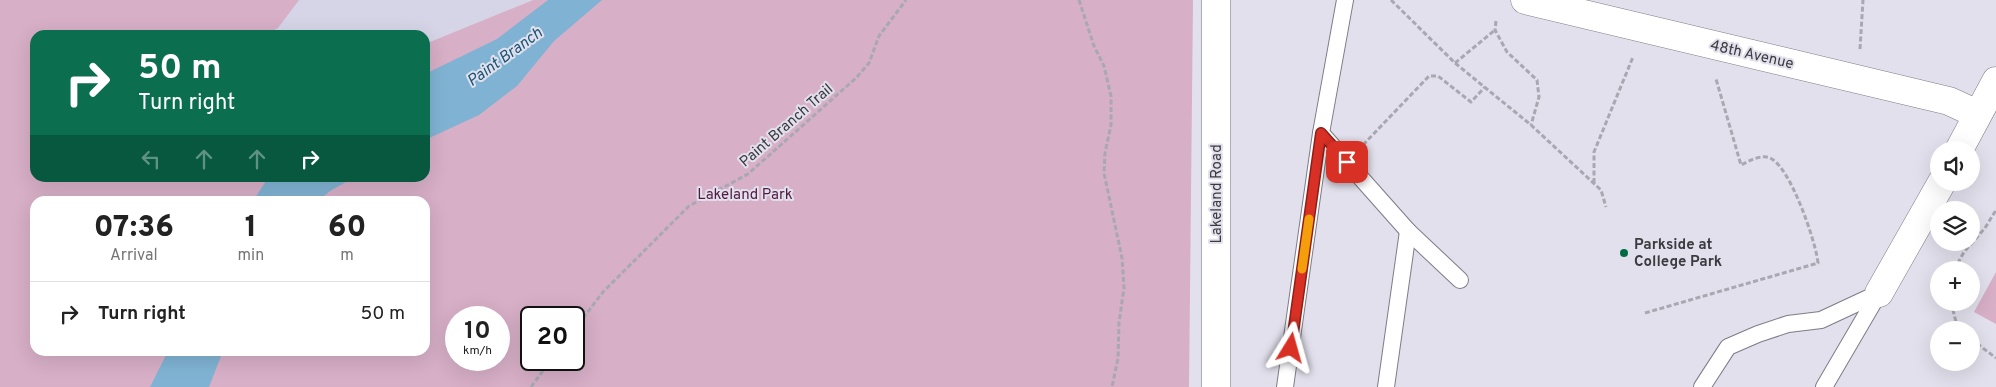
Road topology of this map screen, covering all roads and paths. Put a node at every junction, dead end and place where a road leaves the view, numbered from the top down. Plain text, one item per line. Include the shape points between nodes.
1 (906, 0) edge
2 (1079, 0) edge
3 (1216, 0) edge
4 (1345, 0) edge
5 (1391, 0) edge
6 (1525, 0) edge
7 (1862, 0) edge
8 (1496, 21) dead end
9 (1495, 30) junction
10 (1860, 53) dead end
11 (1633, 57) dead end
12 (1455, 63) junction
13 (1716, 79) dead end
14 (1996, 81) edge
15 (1485, 88) junction
16 (1978, 114) junction
17 (1531, 126) junction
18 (1321, 133) junction
19 (1964, 141) edge
20 (1347, 162) junction
21 (1594, 184) junction
22 (1937, 191) edge
23 (1606, 207) dead end
24 (1996, 210) edge
25 (1408, 231) junction
26 (1959, 261) edge
27 (1460, 280) dead end
28 (1879, 293) junction
29 (1645, 314) dead end
30 (585, 315) edge
31 (1980, 346) edge
32 (1996, 358) edge
33 (543, 371) edge
34 (531, 387) edge
35 (1112, 387) edge
36 (1216, 387) edge
37 (1286, 387) edge
38 (1386, 387) edge
39 (1702, 387) edge
40 (1824, 387) edge

1 - 30 path, Paint Branch Trail via 879,36 868,63 856,78 748,174 689,206 602,292
2 - 35 path via 1104,66 1111,96 1111,125 1104,173 1122,258 1124,288
3 - 36 street, Lakeland Road
4 - 18 lane
5 - 12 path
6 - 16 street, 48th Avenue via 1948,101
7 - 10 path
8 - 9 path
9 - 12 path
9 - 17 path via 1507,52 1537,80 1539,97
11 - 21 path via 1594,152
12 - 15 path
13 - 29 path via 1741,165 1759,157 1771,158 1779,165 1797,195 1818,263
14 - 16 street
15 - 17 path
15 - 20 path via 1471,102 1438,76 1429,76
16 - 19 street
17 - 21 path
18 - 20 lane
18 - 37 lane
20 - 25 lane
21 - 23 path via 1601,190
22 - 28 street
24 - 26 path
25 - 27 lane
25 - 38 lane
28 - 39 lane via 1821,320 1788,324 1728,347
28 - 40 lane
31 - 32 path
33 - 34 path

